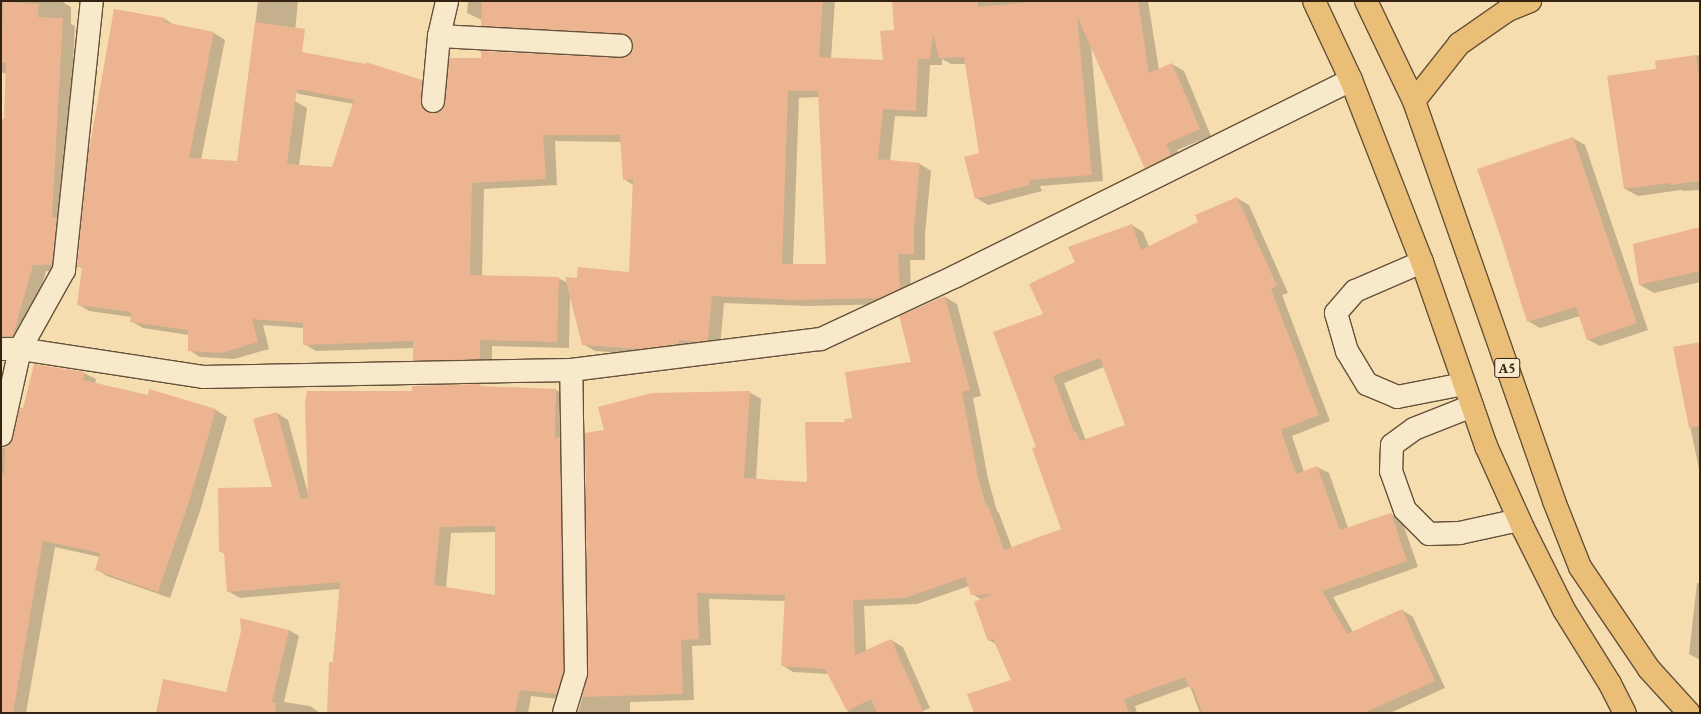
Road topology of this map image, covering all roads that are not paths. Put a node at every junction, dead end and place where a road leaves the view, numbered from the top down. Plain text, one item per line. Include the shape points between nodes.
1 (92, 1) edge
2 (447, 1) edge
3 (1314, 1) edge
4 (1366, 1) edge
5 (1530, 1) edge
6 (439, 36) junction
7 (620, 46) dead end
8 (1351, 80) junction
9 (433, 101) dead end
10 (1414, 101) junction
11 (1422, 262) junction
12 (11, 349) edge
13 (571, 370) junction
14 (1464, 384) junction
15 (1472, 406) junction
16 (1, 434) edge
17 (1519, 520) junction
18 (564, 713) edge
19 (1625, 713) edge
20 (1689, 713) edge

1 - 12 street via 64,270
2 - 6 street
3 - 8 main road
4 - 10 main road, A5
5 - 10 main road via 1508,10 1459,44
6 - 7 street
6 - 9 street
8 - 11 main road
8 - 13 street via 956,276 821,339
10 - 20 main road, A5 via 1554,501 1580,567 1649,669
11 - 14 main road
11 - 14 street via 1355,291 1336,313 1347,351 1367,384 1397,397
12 - 13 street via 203,377
12 - 16 street
13 - 18 street via 576,672
14 - 15 main road
15 - 17 main road via 1486,446
15 - 17 street via 1414,429 1392,445 1391,471 1404,510 1429,534 1460,533
17 - 19 main road via 1564,610

